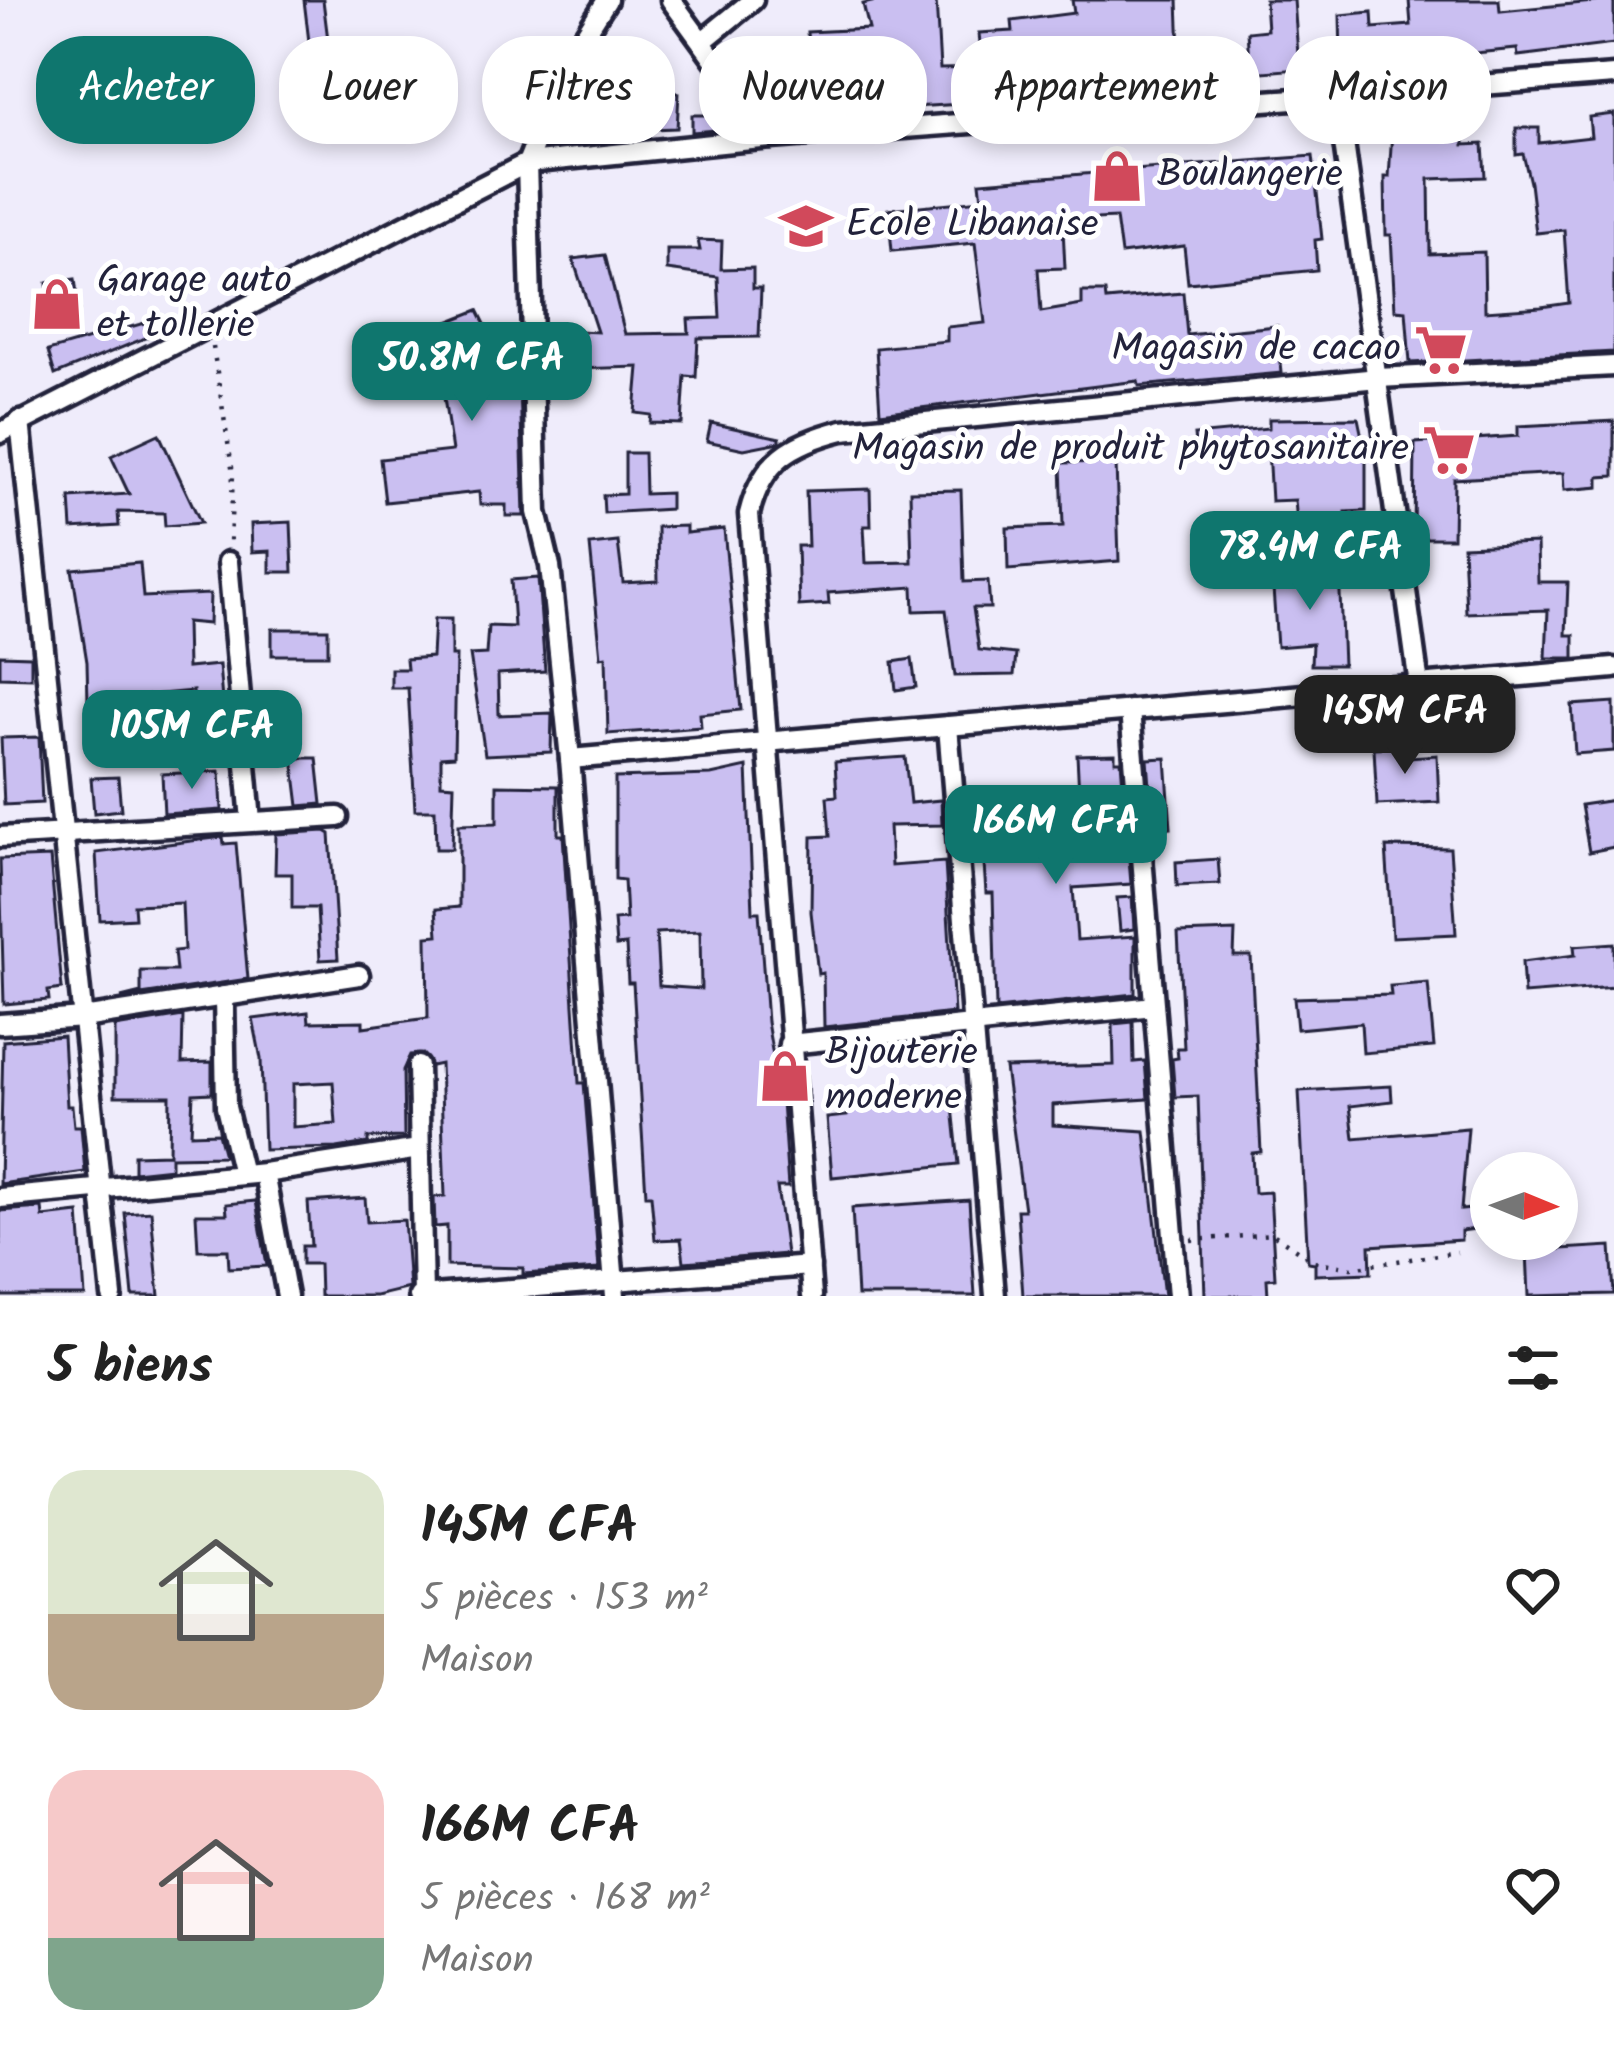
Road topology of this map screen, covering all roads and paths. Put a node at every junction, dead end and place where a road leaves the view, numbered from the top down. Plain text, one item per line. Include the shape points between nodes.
1 (607, 0) edge
2 (671, 0) edge
3 (753, 0) edge
4 (701, 36) edge
5 (709, 36) edge
6 (1614, 75) edge
7 (1491, 83) edge
8 (1284, 96) edge
9 (927, 125) edge
10 (712, 144) edge
11 (1344, 144) edge
12 (527, 163) junction
13 (208, 330) junction
14 (1614, 366) edge
15 (1378, 378) junction
16 (20, 421) junction
17 (0, 434) edge
18 (228, 562) joint
19 (1614, 668) edge
20 (1419, 685) junction
21 (1130, 710) junction
22 (948, 726) junction
23 (764, 742) junction
24 (570, 759) junction
25 (338, 817) dead end
26 (250, 821) junction
27 (67, 831) junction
28 (0, 837) edge
29 (359, 975) dead end
30 (224, 996) junction
31 (1154, 1006) junction
32 (83, 1018) junction
33 (0, 1024) edge
34 (970, 1029) junction
35 (789, 1045) junction
36 (418, 1066) dead end
37 (419, 1149) junction
38 (264, 1173) junction
39 (242, 1174) junction
40 (101, 1186) junction
41 (0, 1198) edge
42 (1174, 1241) junction
43 (1457, 1252) dead end
44 (810, 1266) junction
45 (615, 1289) edge
46 (112, 1296) edge
47 (286, 1296) edge
48 (421, 1296) edge
49 (812, 1296) edge
50 (995, 1296) edge
51 (1178, 1296) edge

1 - 12 street via 567,62
2 - 4 street
3 - 5 street
6 - 7 street
8 - 9 street
10 - 12 street
11 - 15 street
12 - 13 street
12 - 24 street via 537,512
13 - 16 street
13 - 18 path via 233,474
14 - 15 street
15 - 20 street
15 - 23 street via 843,430 799,441 756,484 748,514
16 - 17 street
16 - 27 street
18 - 26 street
19 - 20 street
20 - 21 street
21 - 22 street
21 - 31 street
22 - 23 street
22 - 34 street
23 - 24 street
23 - 35 street
24 - 45 street
25 - 26 street
26 - 27 street
27 - 28 street
27 - 32 street
29 - 30 street
30 - 32 street
30 - 39 street via 226,1106
31 - 34 street
31 - 42 street
32 - 33 street
32 - 40 street
34 - 35 street
34 - 50 street
35 - 44 street
36 - 37 street
37 - 38 street
37 - 48 street
38 - 39 street
38 - 47 street
39 - 40 street
40 - 41 street
40 - 46 street
42 - 43 path via 1273,1234 1313,1262 1351,1268
42 - 51 street
44 - 45 street
44 - 49 street
45 - 48 street

